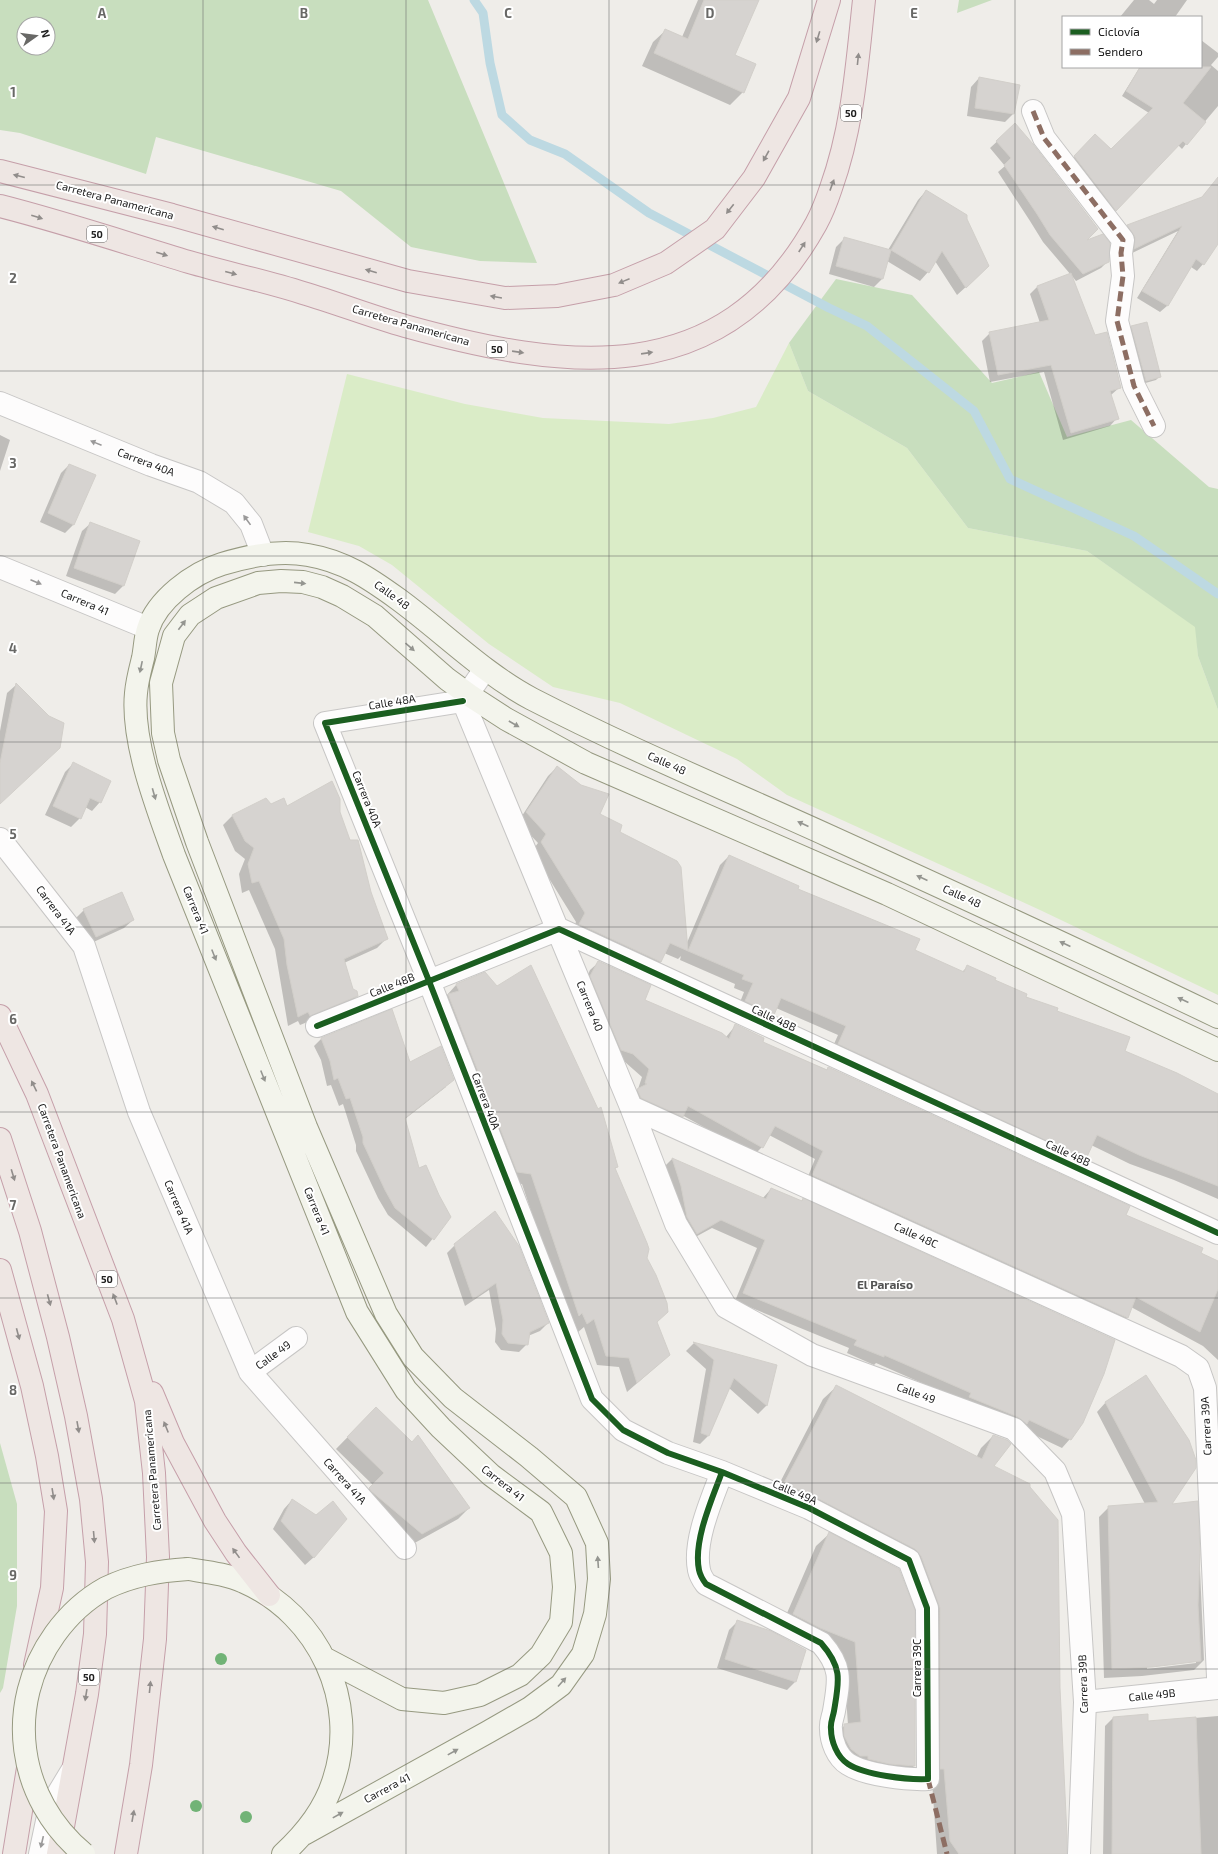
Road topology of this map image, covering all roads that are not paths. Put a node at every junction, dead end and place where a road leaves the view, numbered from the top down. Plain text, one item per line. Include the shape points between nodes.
1 (829, 0) edge
2 (864, 0) edge
3 (1033, 111) dead end
4 (0, 171) edge
5 (0, 206) edge
6 (0, 403) edge
7 (1154, 426) dead end
8 (263, 555) junction
9 (0, 567) edge
10 (148, 628) junction
11 (485, 669) junction
12 (466, 698) junction
13 (325, 723) joint
14 (0, 839) edge
15 (559, 929) junction
16 (429, 981) junction
17 (0, 1016) edge
18 (1218, 1017) edge
19 (317, 1026) dead end
20 (1218, 1050) edge
21 (631, 1106) junction
22 (0, 1139) edge
23 (1218, 1233) edge
24 (0, 1270) edge
25 (726, 1307) joint
26 (122, 1319) junction
27 (296, 1338) dead end
28 (1198, 1368) joint
29 (250, 1372) junction
30 (668, 1453) joint
31 (722, 1472) junction
32 (1073, 1514) joint
33 (405, 1548) dead end
34 (909, 1560) joint
35 (269, 1595) junction
36 (326, 1659) junction
37 (33, 1674) junction
38 (1218, 1677) edge
39 (1218, 1688) edge
40 (1085, 1702) junction
41 (28, 1768) junction
42 (74, 1768) junction
43 (304, 1834) junction
44 (14, 1854) edge
45 (40, 1854) edge
46 (58, 1854) edge
47 (84, 1854) edge
48 (126, 1854) edge
49 (284, 1854) edge
50 (1079, 1854) edge

1 -> 4 highway, Carretera Panamericana via 799,98 754,178 715,229 666,263 614,285 557,296 505,298 408,281 164,213
5 -> 2 highway, Carretera Panamericana / 50 via 300,292 403,325 495,349 557,357 609,358 653,352 688,343 723,326 755,303 801,250 818,222 841,160 848,127 855,90
3 - 7 street via 1044,138 1123,240 1123,276 1116,321 1134,386
8 -> 6 street, Carrera 40A via 251,524 234,503 199,482
8 - 10 main road, Calle 48 via 220,565 193,577 156,611
8 - 11 main road, Calle 48 via 307,555 355,570 429,622
9 -> 10 street, Carrera 41
10 -> 36 main road, Carrera 41 via 135,696 140,743 159,813 357,1312 406,1390 441,1428 491,1475 541,1512 561,1553 564,1587 561,1622 541,1655 520,1675 480,1695 444,1703 402,1698
11 - 12 street
18 -> 11 main road, Calle 48 via 1002,914 599,733 523,694
12 - 13 street, Calle 48A
12 - 15 street, Carrera 40
12 -> 20 main road via 586,763 887,894
43 -> 12 main road, Carrera 41 via 530,1708 561,1685 583,1654 595,1614 599,1579 597,1543 576,1497 453,1398 413,1357 386,1314 303,1119 197,842 163,733 161,682 174,636 190,615 216,598 258,582 303,582 322,586 375,616
13 - 16 street, Carrera 40A
14 - 29 street, Carrera 41A via 84,946 139,1112
15 - 16 street, Calle 48B
15 - 21 street, Carrera 40
15 - 23 street, Calle 48B
16 - 19 street, Calle 48B
16 - 30 street, Carrera 40A via 592,1399 624,1430
26 -> 17 highway, Carretera Panamericana / 50 via 37,1094
21 - 25 street, Carrera 40 via 676,1224
21 - 28 street, Calle 48C via 1181,1356
22 -> 42 highway, 50 via 30,1231 58,1337 91,1499 97,1562 95,1634
24 -> 37 highway, bridge via 32,1386 56,1511 52,1588
25 - 32 street, Calle 49 via 812,1355 1014,1429 1055,1471
35 -> 26 highway via 214,1521 173,1443
48 -> 26 highway, Carretera Panamericana / 50 via 141,1765 155,1639 158,1557 154,1473 146,1401
27 - 29 street, Calle 49
28 - 38 street, Carrera 39A via 1205,1388
29 - 33 street, Carrera 41A
30 - 31 street, Calle 49A
31 - 34 street, Calle 49A via 809,1508
31 - 34 street, Carrera 39C via 704,1520 699,1553 699,1571 706,1584 821,1643 832,1656 838,1671 830,1729 838,1753 847,1764 859,1770 898,1778 928,1779 927,1608
32 - 40 street, Carrera 39B
35 - 36 main road via 302,1624
35 - 37 main road, bridge via 244,1582 217,1573 188,1569 160,1571 132,1578 106,1589 88,1601 62,1625 45,1648
36 - 43 main road via 341,1711 341,1750 334,1780 322,1808
37 - 41 main road, bridge via 25,1705 23,1737
39 - 40 street, Calle 49B
40 - 50 street, Carrera 39B
41 - 44 highway
41 - 47 main road, bridge via 38,1796 52,1821 71,1844
42 -> 45 street via 50,1807
42 - 46 highway, 50
43 - 49 main road

